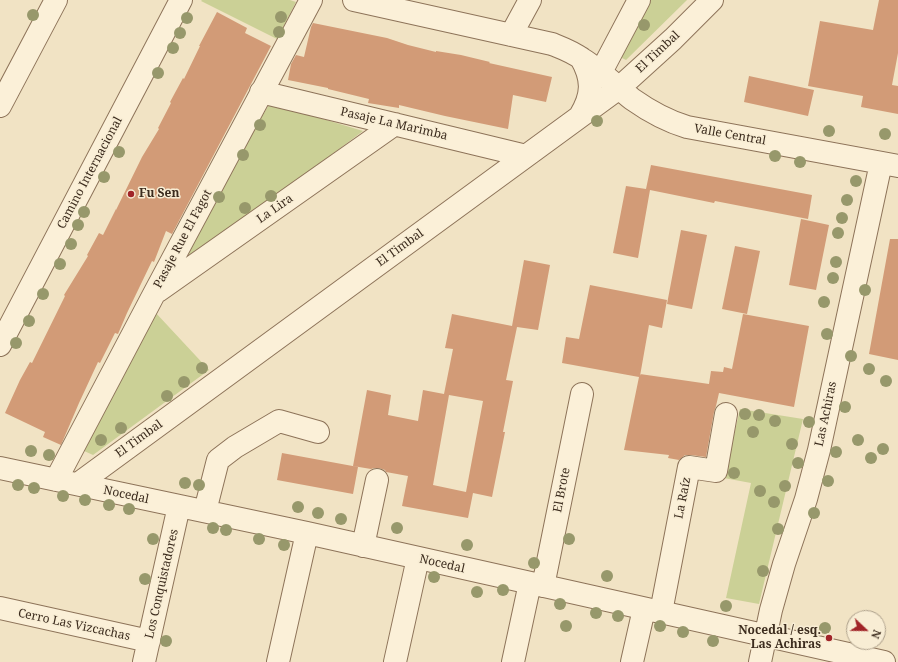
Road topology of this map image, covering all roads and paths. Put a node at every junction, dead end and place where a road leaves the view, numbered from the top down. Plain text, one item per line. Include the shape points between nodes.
1 (56, 0) edge
2 (181, 0) edge
3 (311, 0) edge
4 (354, 0) edge
5 (530, 0) edge
6 (639, 0) edge
7 (712, 0) edge
8 (417, 6) edge
9 (511, 35) junction
10 (581, 58) junction
11 (601, 72) junction
12 (619, 88) junction
13 (261, 92) junction
14 (0, 106) edge
15 (580, 116) junction
16 (395, 124) junction
17 (526, 156) junction
18 (889, 165) edge
19 (154, 294) junction
20 (0, 345) edge
21 (582, 394) dead end
22 (726, 414) dead end
23 (318, 432) dead end
24 (0, 468) edge
25 (56, 480) junction
26 (377, 480) dead end
27 (78, 484) junction
28 (179, 506) junction
29 (205, 512) junction
30 (307, 533) junction
31 (363, 546) junction
32 (418, 558) junction
33 (537, 584) junction
34 (0, 608) edge
35 (652, 610) junction
36 (766, 636) junction
37 (149, 641) junction
38 (144, 662) edge
39 (278, 662) edge
40 (395, 662) edge
41 (513, 662) edge
42 (632, 662) edge
43 (760, 662) edge
44 (884, 662) edge

1 - 14 street
2 - 20 street, Camino Internacional
3 - 13 street, Pasaje Rue El Fagot
4 - 8 street, Valle Central
5 - 9 street
6 - 11 street
7 - 12 street, El Timbal
8 - 9 street, Valle Central
9 - 10 street, Valle Central via 552,44
10 - 11 street, Valle Central
10 - 15 street via 589,76 590,87 586,107
11 - 12 street, Valle Central
12 - 15 street, El Timbal
12 - 18 street, Valle Central via 654,113 687,127
13 - 16 street, Pasaje La Marimba
13 - 19 street, Pasaje Rue El Fagot
15 - 17 street, El Timbal
16 - 17 street, Pasaje La Marimba
16 - 19 street, La Lira
17 - 27 street, El Timbal
18 - 36 street, Las Achiras via 806,500 784,564
19 - 25 street, Pasaje Rue El Fagot
21 - 33 street, El Brote
22 - 35 street, La Raíz via 716,471 689,467
23 - 29 street via 279,421 235,447 218,460
24 - 25 street, Nocedal
25 - 27 street, Nocedal
26 - 31 street
27 - 28 street, Nocedal
28 - 29 street, Nocedal
28 - 37 street, Los Conquistadores
29 - 30 street, Nocedal
30 - 31 street, Nocedal
30 - 39 street
31 - 32 street, Nocedal
32 - 33 street, Nocedal
32 - 40 street
33 - 35 street, Nocedal
33 - 41 street, El Brote
34 - 37 street, Cerro Las Vizcachas
35 - 36 street, Nocedal
35 - 42 street
36 - 43 street, Las Achiras
36 - 44 street, Nocedal
37 - 38 street, Los Conquistadores

